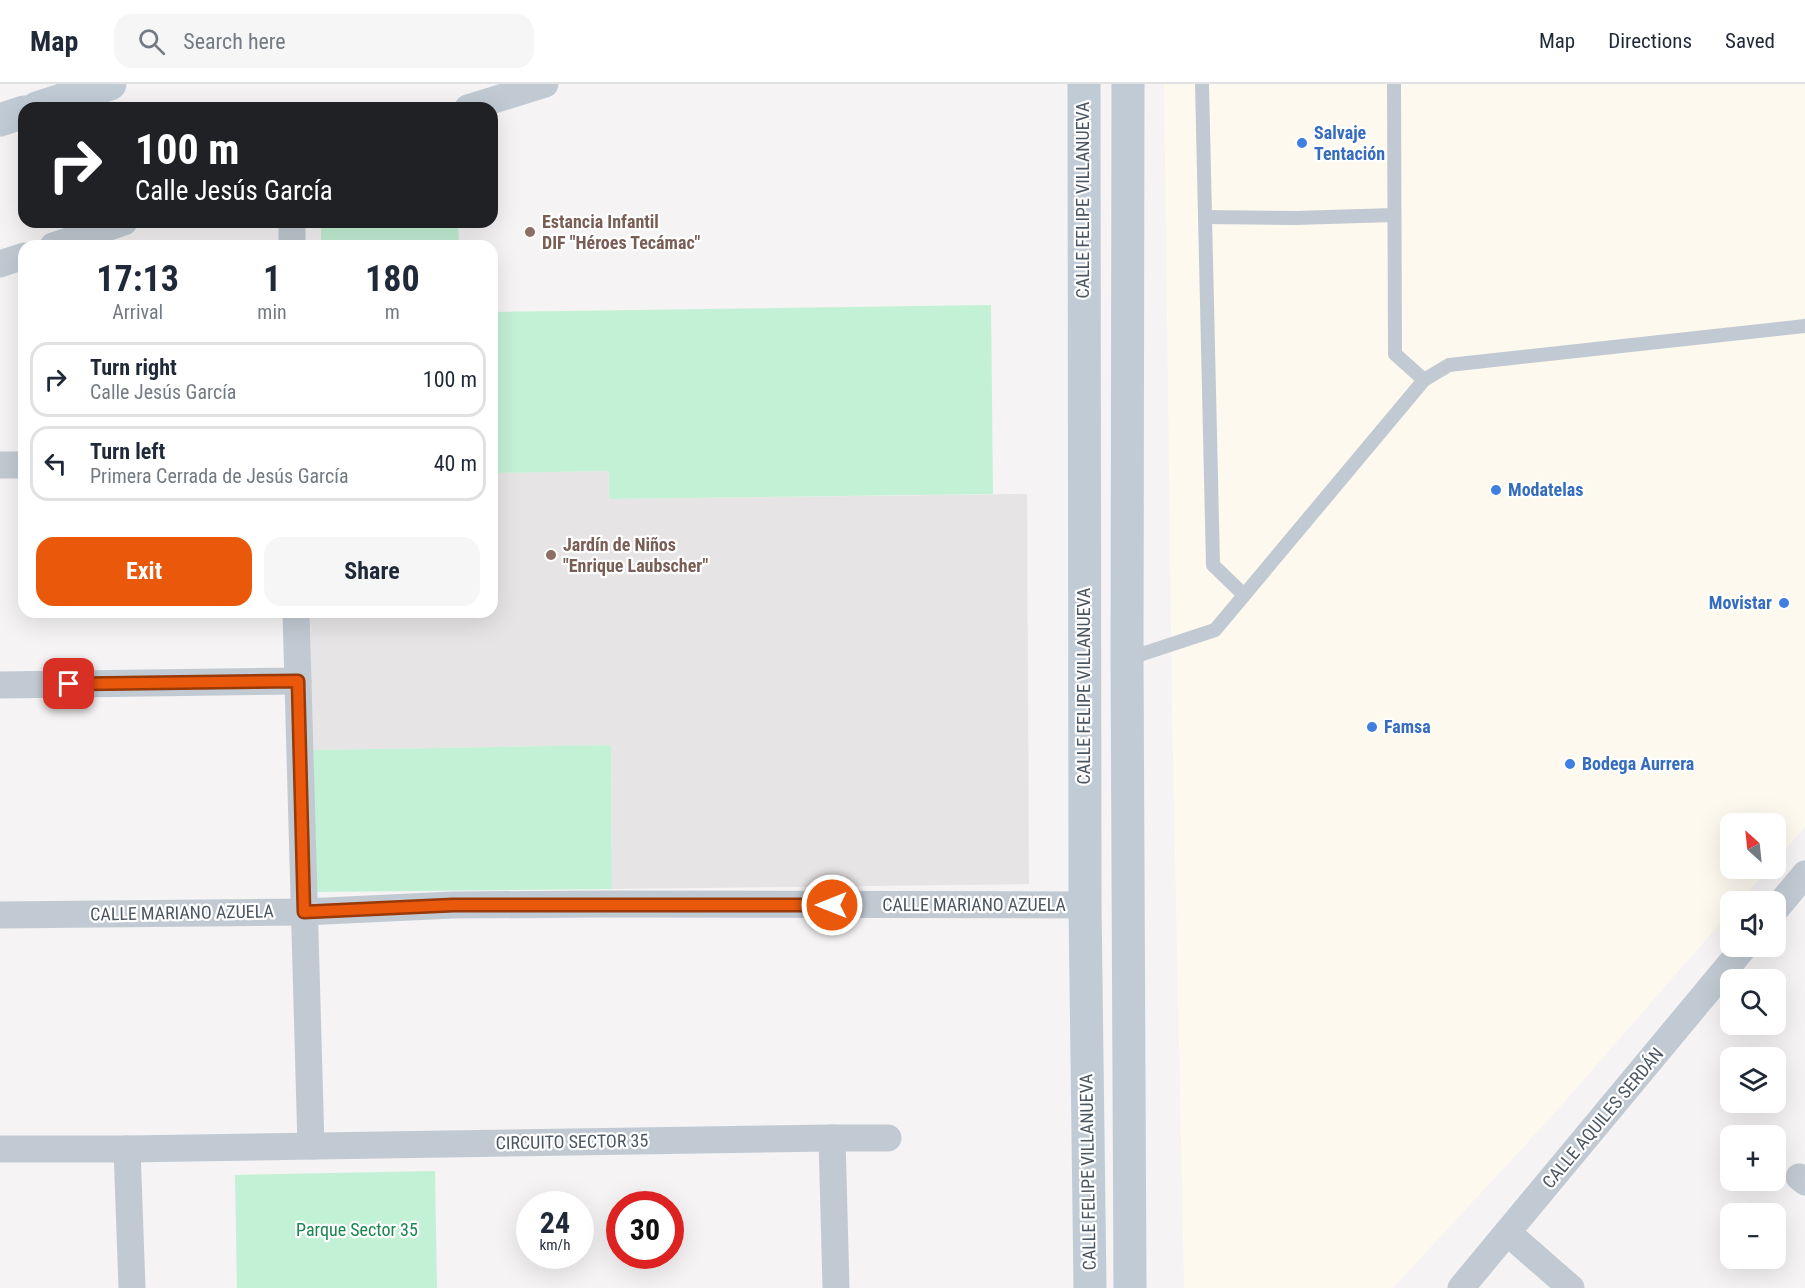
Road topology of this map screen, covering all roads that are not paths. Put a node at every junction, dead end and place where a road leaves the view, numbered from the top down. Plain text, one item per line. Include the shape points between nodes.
1 (110, 84) edge
2 (545, 84) edge
3 (1084, 84) edge
4 (1128, 84) edge
5 (1202, 84) edge
6 (1394, 84) edge
7 (55, 102) edge
8 (487, 102) edge
9 (18, 114) edge
10 (0, 120) edge
11 (1394, 215) junction
12 (1205, 217) junction
13 (106, 228) edge
14 (71, 240) edge
15 (18, 258) edge
16 (0, 264) edge
17 (1805, 326) edge
18 (1424, 380) junction
19 (0, 465) edge
20 (18, 465) edge
21 (1244, 595) junction
22 (296, 618) edge
23 (1127, 659) junction
24 (298, 681) junction
25 (0, 685) edge
26 (1804, 876) edge
27 (1786, 897) edge
28 (1085, 905) junction
29 (304, 912) junction
30 (0, 915) edge
31 (1736, 957) edge
32 (832, 1138) junction
33 (888, 1138) dead end
34 (311, 1146) junction
35 (0, 1149) edge
36 (127, 1149) junction
37 (1508, 1233) junction
38 (132, 1288) edge
39 (836, 1288) edge
40 (1090, 1288) edge
41 (1130, 1288) edge
42 (1461, 1288) edge
43 (1571, 1288) edge

1 - 7 main road
2 - 8 street
3 - 28 main road, CALLE FELIPE VILLANUEVA
4 - 23 main road
5 - 12 lane
6 - 11 lane
9 - 10 main road
11 - 12 lane
11 - 18 lane via 1395,354
12 - 21 lane via 1213,565
13 - 14 street
15 - 16 street
17 - 18 lane via 1449,365
18 - 21 lane
19 - 20 street
21 - 23 lane via 1215,630
22 - 24 street
23 - 41 main road
24 - 25 street
24 - 29 street
26 - 27 street
28 - 29 street, CALLE MARIANO AZUELA via 453,905
28 - 40 main road, CALLE FELIPE VILLANUEVA
29 - 30 street, CALLE MARIANO AZUELA
29 - 34 street
31 - 37 street, CALLE AQUILES SERDÁN
32 - 33 street, CIRCUITO SECTOR 35
32 - 34 street, CIRCUITO SECTOR 35
32 - 39 street
34 - 36 street, CIRCUITO SECTOR 35
35 - 36 street, CIRCUITO SECTOR 35
36 - 38 street
37 - 42 street, CALLE AQUILES SERDÁN
37 - 43 street

